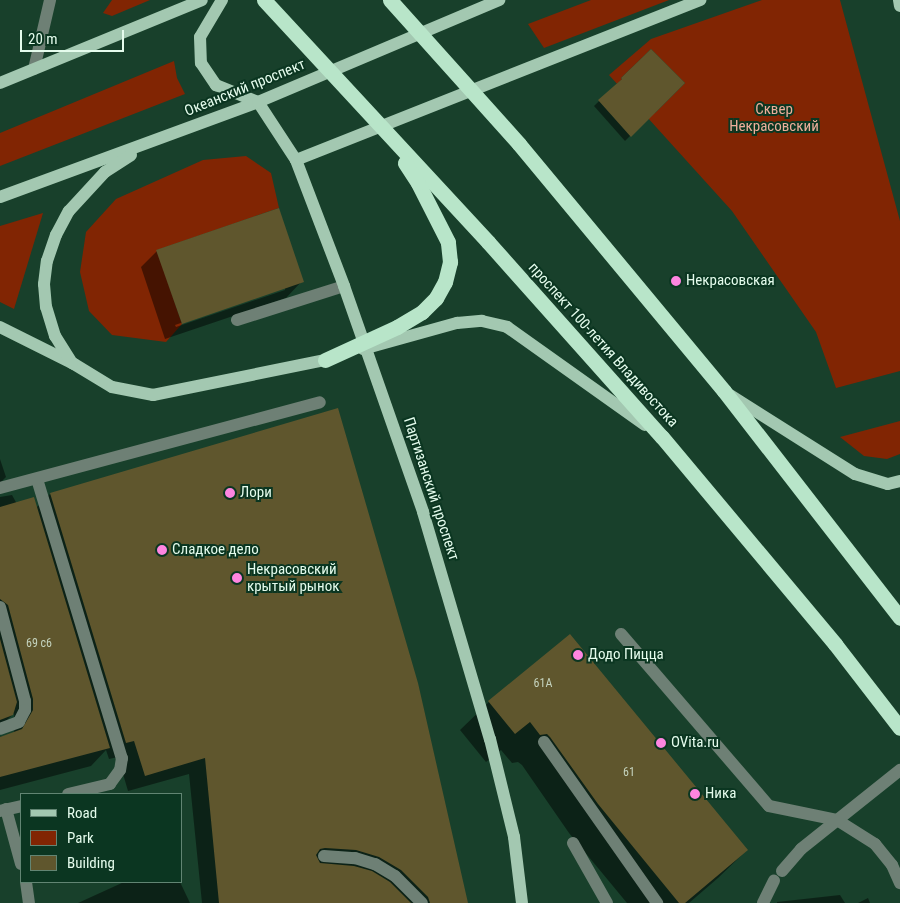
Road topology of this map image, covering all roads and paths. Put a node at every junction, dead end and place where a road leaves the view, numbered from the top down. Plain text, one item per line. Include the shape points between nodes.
1 (50, 0) edge
2 (202, 0) edge
3 (222, 0) edge
4 (264, 0) edge
5 (390, 0) edge
6 (498, 0) edge
7 (701, 0) edge
8 (898, 0) edge
9 (182, 4) edge
10 (900, 6) edge
11 (34, 68) junction
12 (0, 83) edge
13 (258, 102) junction
14 (379, 124) junction
15 (146, 145) junction
16 (296, 160) junction
17 (0, 197) edge
18 (344, 286) junction
19 (237, 320) dead end
20 (0, 327) edge
21 (325, 360) junction
22 (74, 364) junction
23 (724, 391) junction
24 (320, 402) dead end
25 (662, 437) junction
26 (37, 478) junction
27 (900, 481) edge
28 (0, 488) edge
29 (0, 606) edge
30 (900, 618) edge
31 (621, 634) dead end
32 (900, 728) edge
33 (0, 729) edge
34 (544, 742) dead end
35 (900, 770) edge
36 (72, 793) edge
37 (20, 806) edge
38 (3, 810) edge
39 (837, 820) junction
40 (573, 843) dead end
41 (324, 856) dead end
42 (20, 861) edge
43 (30, 883) edge
44 (900, 884) edge
45 (29, 903) edge
46 (422, 903) edge
47 (522, 903) edge
48 (607, 903) edge
49 (657, 903) edge
50 (763, 903) edge

1 - 11 lane
2 - 9 main road
3 - 13 main road via 200,37 201,63 216,85
4 - 14 highway, проспект 100-летия Владивостока, bridge
5 - 23 highway, bridge via 519,144
6 - 13 main road, Океанский проспект
7 - 16 main road
8 - 10 main road
9 - 11 main road
11 - 12 main road
13 - 15 main road, Океанский проспект
13 - 16 main road, Партизанский проспект
14 - 21 highway, bridge via 418,182 448,242 450,262 445,282 436,298 422,312
14 - 25 highway, проспект 100-летия Владивостока, bridge
15 - 17 main road, Океанский проспект
15 - 22 main road via 105,172 69,211 47,261 46,307 55,336
16 - 18 main road, Партизанский проспект
18 - 19 lane
18 - 47 main road, Партизанский проспект via 423,512 460,632 514,837
20 - 22 main road
21 - 22 main road via 153,395 112,387
21 - 25 main road, bridge via 457,323 482,321 507,327
23 - 27 main road via 855,474 888,484
23 - 30 highway
24 - 26 lane
25 - 32 highway, проспект 100-летия Владивостока via 835,644
26 - 28 lane
26 - 36 lane via 122,758 120,770 110,784
29 - 33 lane via 25,710 19,722
31 - 39 lane via 769,806
34 - 49 lane
35 - 39 lane
37 - 38 lane
38 - 42 lane
39 - 44 lane via 875,844 892,865
39 - 50 lane via 801,849 778,876
40 - 48 lane
41 - 46 lane via 355,858 375,864 395,876
43 - 45 lane

